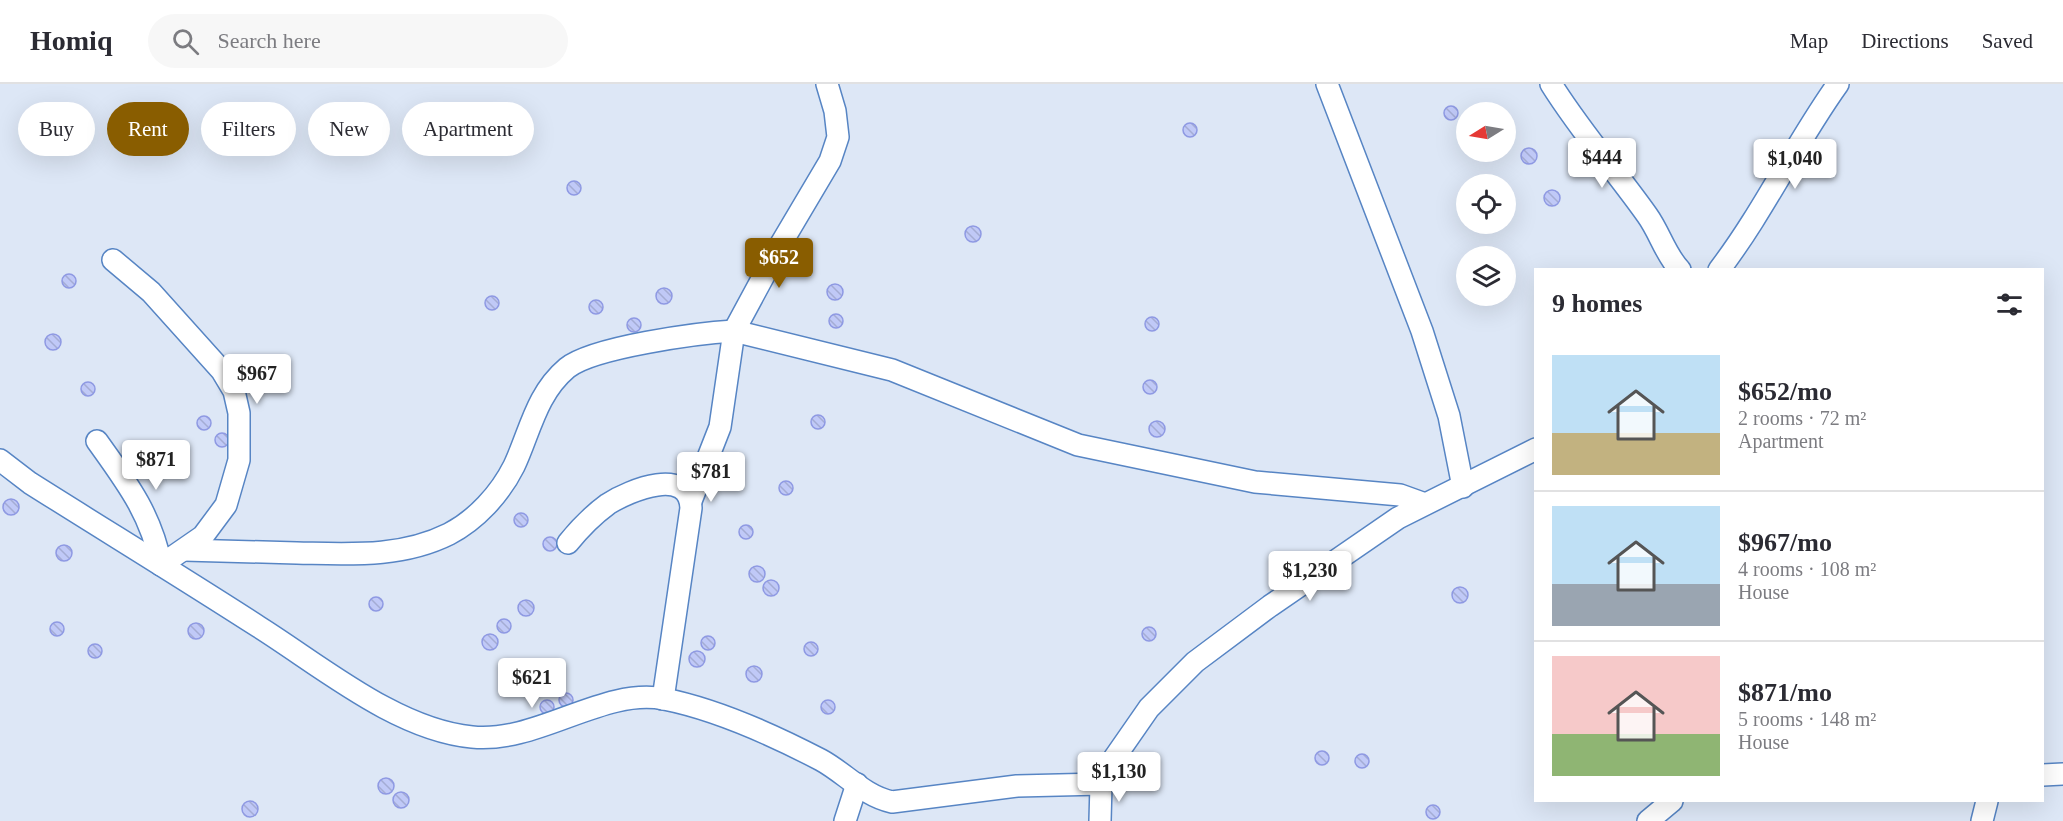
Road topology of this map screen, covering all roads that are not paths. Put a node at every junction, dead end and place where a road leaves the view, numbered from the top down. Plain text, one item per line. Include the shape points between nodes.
1 (827, 84) edge
2 (1327, 84) edge
3 (1551, 84) edge
4 (1838, 84) edge
5 (113, 260) dead end
6 (1678, 268) edge
7 (1721, 268) edge
8 (734, 331) junction
9 (98, 441) dead end
10 (1532, 459) edge
11 (0, 460) edge
12 (1464, 487) junction
13 (691, 501) junction
14 (1425, 504) junction
15 (568, 543) dead end
16 (184, 550) junction
17 (161, 565) junction
18 (663, 699) junction
19 (2063, 774) edge
20 (2044, 775) edge
21 (857, 784) junction
22 (1101, 784) junction
23 (1671, 802) edge
24 (1987, 802) edge
25 (845, 821) edge
26 (1100, 821) edge
27 (1648, 821) edge
28 (1982, 821) edge

1 - 8 street via 838,137 830,161
2 - 12 street via 1422,331 1449,416
3 - 6 street via 1587,139 1646,214
4 - 7 street
5 - 16 street via 151,292 222,371 234,391 240,436 233,484 226,505 207,531
8 - 13 street via 720,427
8 - 14 street via 891,370 1078,445 1255,482 1400,495
8 - 16 street via 638,345 583,359 568,368 539,402 504,485 469,522 417,548 360,554
9 - 17 street via 146,513
10 - 12 street
11 - 17 street
12 - 14 street
13 - 15 street via 685,489 673,484 626,494 598,512
13 - 18 street
14 - 22 street via 1340,557 1195,662 1135,726
16 - 17 street
17 - 18 street via 365,697 450,733 492,737 521,732 620,700
18 - 21 street via 711,712 784,743 824,761
19 - 20 street
21 - 22 street via 881,799 899,802 1017,786
21 - 25 street
22 - 26 street
23 - 27 street
24 - 28 street

